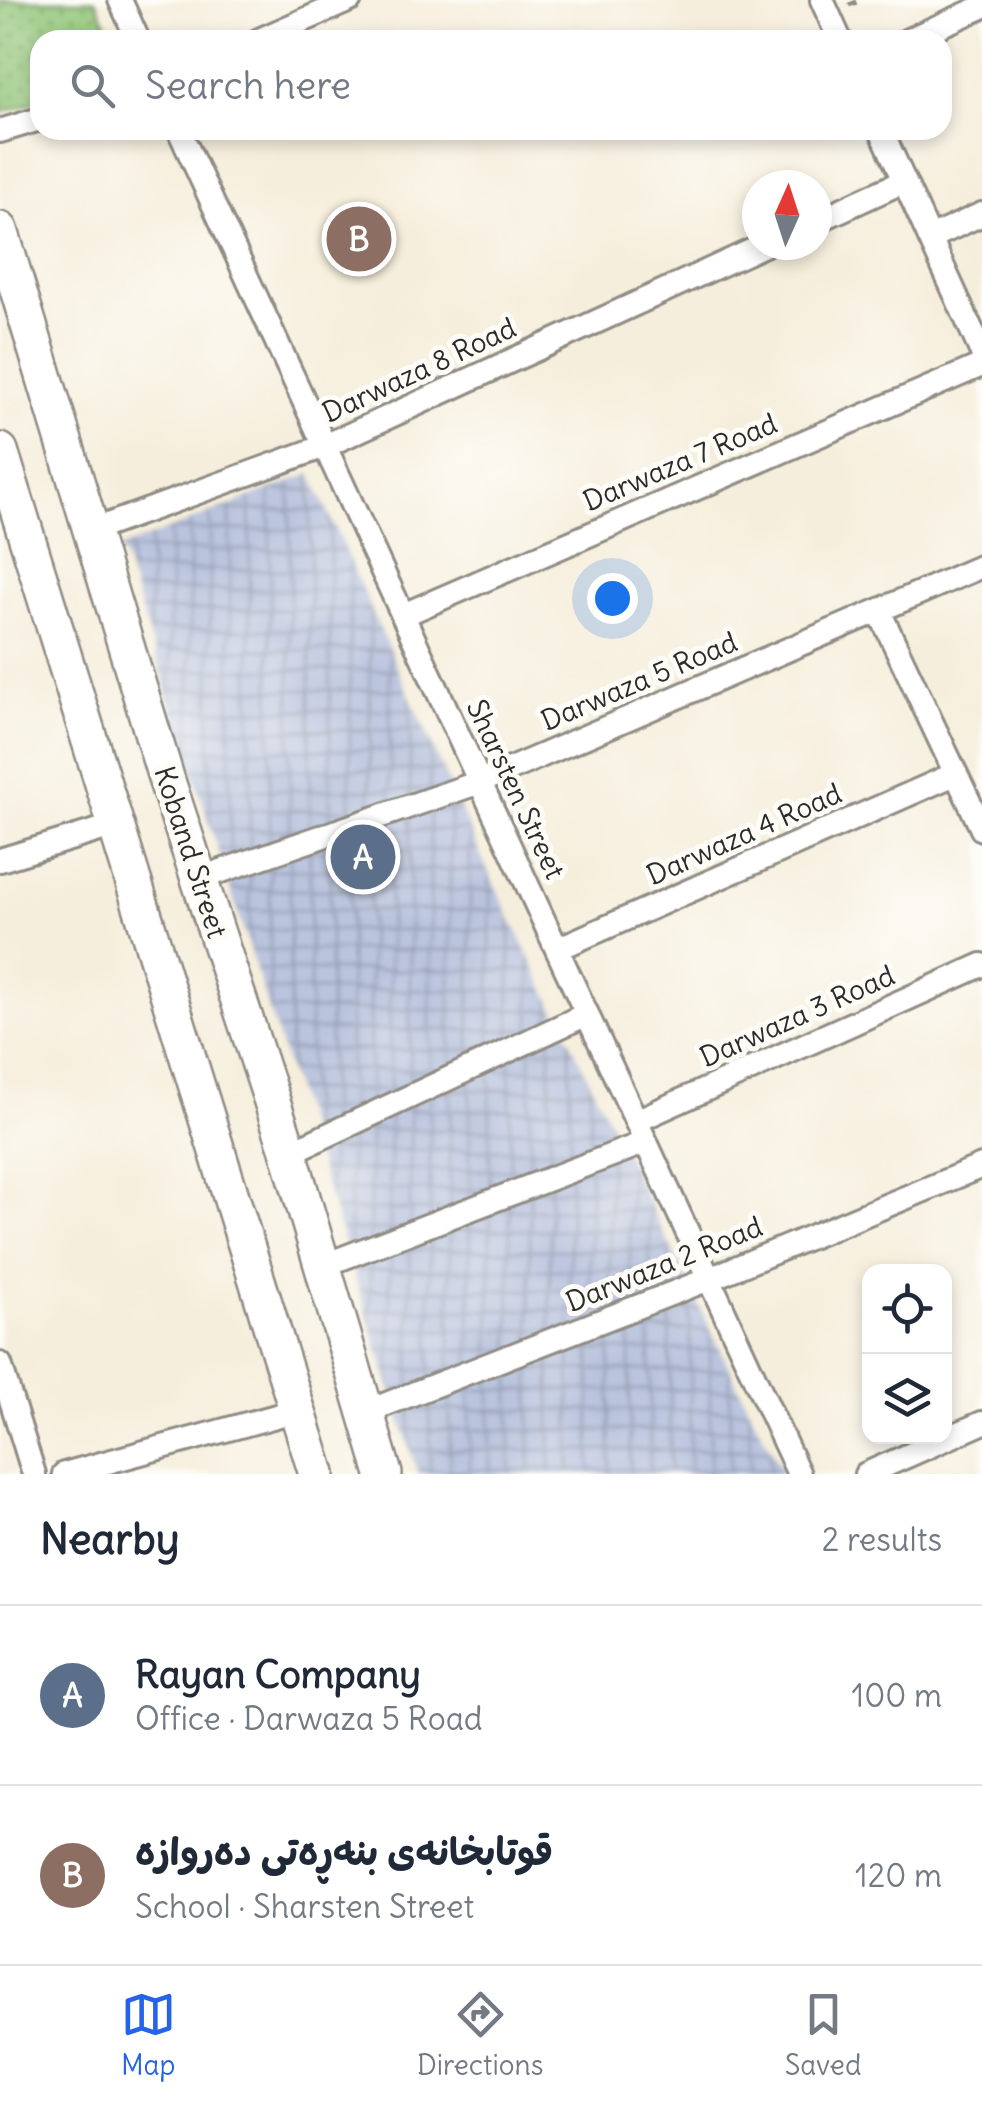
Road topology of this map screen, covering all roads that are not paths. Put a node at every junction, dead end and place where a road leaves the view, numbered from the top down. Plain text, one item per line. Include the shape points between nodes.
1 (120, 0) edge
2 (350, 0) edge
3 (822, 0) edge
4 (982, 7) edge
5 (134, 30) edge
6 (282, 30) edge
7 (836, 30) edge
8 (930, 30) edge
9 (30, 122) edge
10 (0, 130) edge
11 (184, 140) edge
12 (885, 140) edge
13 (904, 181) junction
14 (832, 213) edge
15 (982, 214) edge
16 (0, 230) edge
17 (930, 238) junction
18 (742, 255) edge
19 (982, 354) edge
20 (982, 365) edge
21 (324, 446) junction
22 (0, 451) edge
23 (91, 531) junction
24 (982, 566) edge
25 (879, 611) junction
26 (403, 615) junction
27 (955, 774) junction
28 (480, 782) junction
29 (116, 825) junction
30 (982, 829) edge
31 (0, 860) edge
32 (201, 878) junction
33 (556, 948) junction
34 (982, 965) edge
35 (587, 1014) junction
36 (641, 1131) junction
37 (289, 1153) junction
38 (982, 1166) edge
39 (322, 1266) junction
40 (709, 1279) junction
41 (0, 1364) edge
42 (298, 1410) junction
43 (366, 1412) junction
44 (982, 1423) edge
45 (10, 1432) edge
46 (34, 1474) edge
47 (64, 1474) edge
48 (317, 1474) edge
49 (384, 1474) edge
50 (799, 1474) edge
51 (866, 1474) edge

1 - 5 street
2 - 6 street
3 - 7 street
4 - 8 street
9 - 10 street
11 - 21 street, Sharsten Street
12 - 13 street
13 - 14 street
13 - 17 street
15 - 17 street
16 - 23 main road, Koband Street
17 - 19 street
18 - 21 street, Darwaza 8 Road
20 - 26 street, Darwaza 7 Road
21 - 23 street, Darwaza 8 Road
21 - 26 street, Sharsten Street
22 - 29 main road
23 - 32 main road, Koband Street
24 - 25 street, Darwaza 5 Road
25 - 27 street
25 - 28 street, Darwaza 5 Road
26 - 28 street, Sharsten Street
27 - 30 street
27 - 33 street, Darwaza 4 Road
28 - 32 street, Darwaza 5 Road
28 - 33 street, Sharsten Street
29 - 31 street
29 - 42 main road
32 - 37 main road, Koband Street
33 - 35 street, Sharsten Street
34 - 36 street, Darwaza 3 Road
35 - 36 street, Sharsten Street
35 - 37 street
36 - 39 street, Darwaza 3 Road
36 - 40 street, Sharsten Street
37 - 39 main road, Koband Street
38 - 40 street, Darwaza 2 Road
39 - 43 main road, Koband Street
40 - 43 street, Darwaza 2 Road
40 - 50 street, Sharsten Street
41 - 45 street
42 - 47 street
42 - 48 main road
43 - 49 main road, Koband Street
44 - 51 street
45 - 46 street

